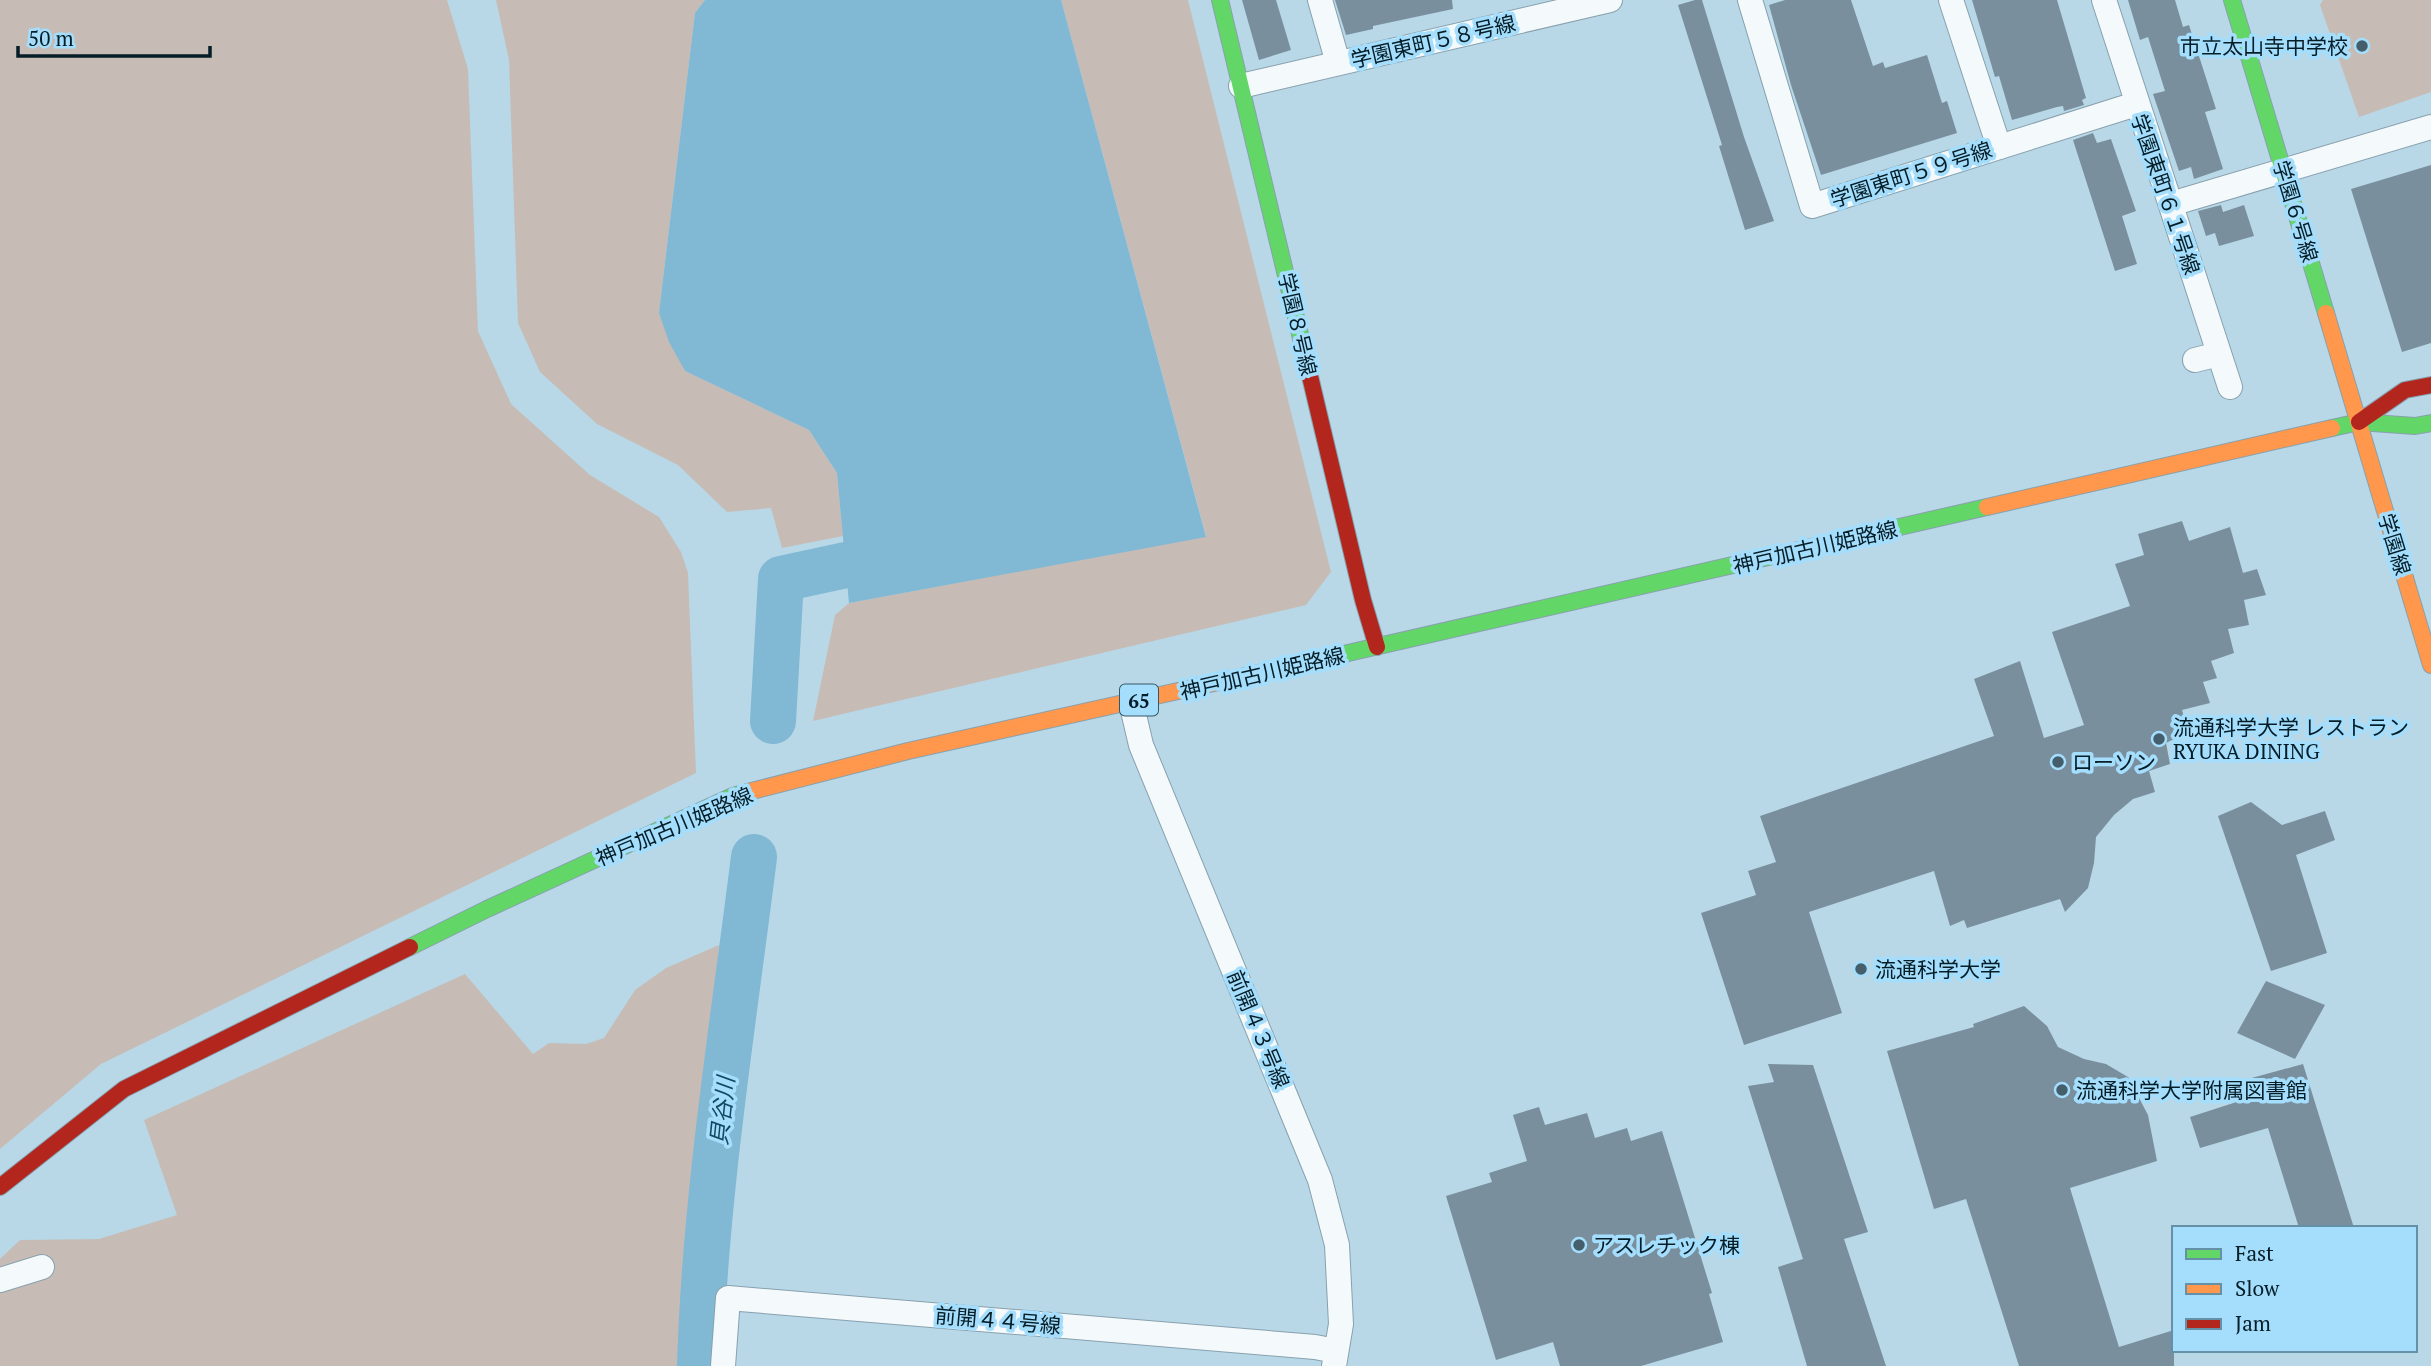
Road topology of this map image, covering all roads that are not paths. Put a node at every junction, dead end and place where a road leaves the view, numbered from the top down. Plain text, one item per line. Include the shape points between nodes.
1 (1220, 0) edge
2 (1320, 0) edge
3 (1610, 0) edge
4 (1750, 0) edge
5 (1951, 0) edge
6 (2104, 0) edge
7 (2232, 0) edge
8 (1338, 63) junction
9 (1241, 86) junction
10 (2136, 104) junction
11 (2431, 127) edge
12 (1999, 147) junction
13 (2283, 169) junction
14 (2171, 204) junction
15 (2431, 385) edge
16 (2230, 387) dead end
17 (2359, 422) junction
18 (2431, 423) edge
19 (1377, 647) junction
20 (2431, 665) edge
21 (1131, 702) junction
22 (0, 1187) edge
23 (42, 1267) dead end
24 (0, 1280) edge
25 (1335, 1359) edge
26 (723, 1366) edge

1 - 9 main road, 学園８号線
2 - 8 street, 学園東町５８号線
3 - 8 street, 学園東町５８号線
4 - 12 street, 学園東町５９号線 via 1812,206
5 - 12 street
6 - 10 street, 学園東町６１号線
7 - 13 main road, 学園６号線
8 - 9 street, 学園東町５８号線
9 - 19 main road, 学園８号線
10 - 12 street, 学園東町５９号線
10 - 14 street, 学園東町６１号線
11 - 13 street
13 - 14 street
13 - 17 main road, 学園６号線
14 - 16 street, 学園東町６１号線 via 2207,357
15 - 17 main road, 神戸加古川姫路線 / 65 via 2405,390
17 - 18 main road, 神戸加古川姫路線 / 65
17 - 19 main road, 神戸加古川姫路線 / 65
17 - 20 main road, 学園線
19 - 21 main road, 神戸加古川姫路線 / 65
21 - 22 main road, 神戸加古川姫路線 / 65 via 908,751 733,796 487,909 124,1089
21 - 25 street, 前開４３号線 via 1142,745 1320,1180 1337,1245 1341,1324
23 - 24 street
25 - 26 street, 前開４４号線 via 1302,1346 728,1298

